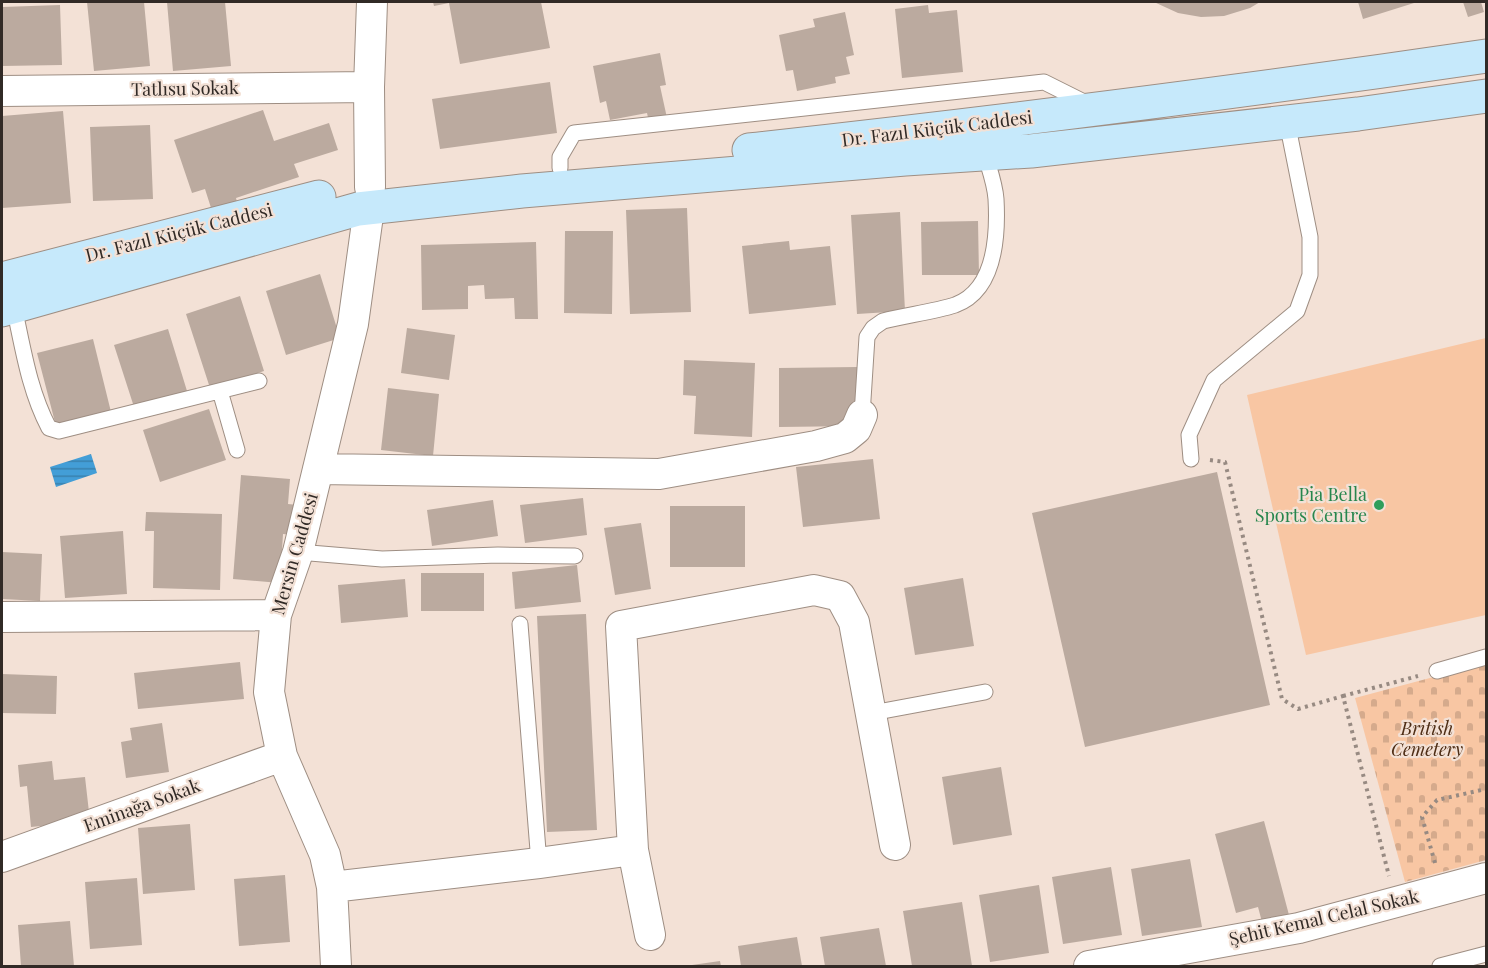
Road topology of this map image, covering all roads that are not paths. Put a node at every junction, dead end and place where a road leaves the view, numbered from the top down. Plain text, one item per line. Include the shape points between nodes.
1 (372, 2) edge
2 (1486, 56) edge
3 (369, 87) junction
4 (2, 92) edge
5 (1486, 96) edge
6 (1287, 122) junction
7 (986, 154) junction
8 (371, 192) junction
9 (6, 299) edge
10 (259, 381) dead end
11 (220, 391) junction
12 (862, 415) joint
13 (237, 450) dead end
14 (1191, 459) road end
15 (318, 469) junction
16 (298, 552) junction
17 (575, 556) dead end
18 (276, 615) junction
19 (2, 617) edge
20 (520, 624) dead end
21 (1486, 657) edge
22 (1437, 671) road end
23 (985, 692) dead end
24 (872, 713) junction
25 (282, 756) junction
26 (895, 845) dead end
27 (633, 850) junction
28 (2, 857) edge
29 (539, 863) junction
30 (1486, 878) edge
31 (332, 887) junction
32 (650, 935) dead end
33 (1486, 954) edge
34 (336, 966) edge
35 (1089, 966) edge
36 (1440, 966) edge

1 - 3 street, Mersin Caddesi
2 - 8 street, Dr. Fazıl Küçük Caddesi via 998,123 560,168
3 - 4 street, Tatlısu Sokak
3 - 8 street, Mersin Caddesi
5 - 6 street
6 - 7 street
6 - 14 lane via 1310,237 1310,275 1297,311 1214,380 1189,435
7 - 8 street via 522,191
7 - 12 lane via 996,197 996,236 984,279 978,289 955,304 883,321 870,331
8 - 9 street, Dr. Fazıl Küçük Caddesi
8 - 15 street, Mersin Caddesi via 353,324
9 - 11 lane via 39,409 49,428 59,430
10 - 11 lane
11 - 13 lane
12 - 15 street via 856,429 845,438 659,474
15 - 16 street, Mersin Caddesi
16 - 17 lane via 382,559
16 - 18 street, Mersin Caddesi
18 - 19 street
18 - 25 street, Mersin Caddesi via 269,692
20 - 29 lane
21 - 22 lane
23 - 24 lane
24 - 26 street
24 - 27 street via 854,622 840,596 814,590 621,626
25 - 28 street, Eminağa Sokak
25 - 31 street, Mersin Caddesi via 326,855
27 - 29 street
27 - 32 street
29 - 31 street
30 - 35 street, Şehit Kemal Celal Sokak via 1299,928
31 - 34 street, Mersin Caddesi
33 - 36 lane

